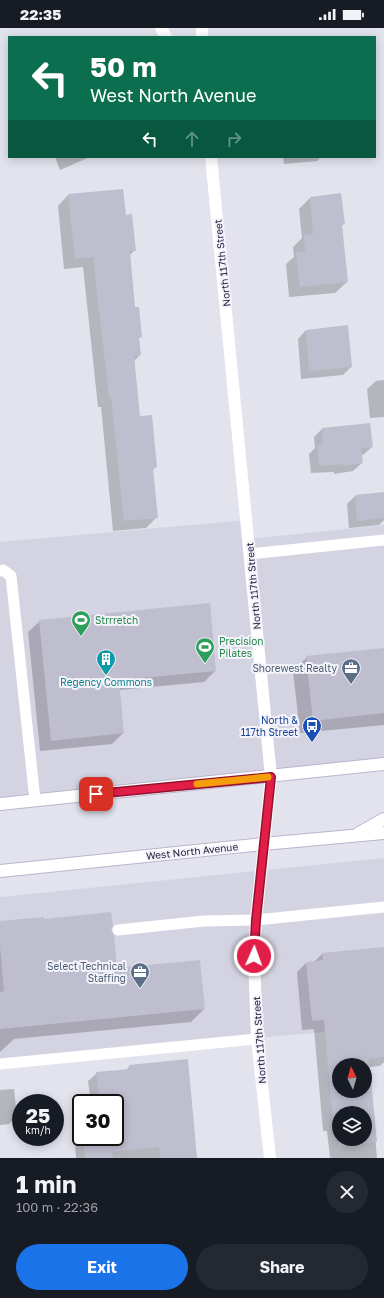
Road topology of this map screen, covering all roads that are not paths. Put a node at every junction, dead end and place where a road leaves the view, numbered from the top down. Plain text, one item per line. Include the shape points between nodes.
1 (211, 158) edge
2 (384, 540) edge
3 (250, 554) junction
4 (0, 571) edge
5 (384, 764) edge
6 (271, 777) junction
7 (35, 800) junction
8 (0, 804) edge
9 (384, 820) edge
10 (384, 833) edge
11 (352, 837) junction
12 (264, 844) junction
13 (0, 871) edge
14 (384, 908) edge
15 (256, 920) junction
16 (118, 930) dead end
17 (257, 1038) junction
18 (0, 1064) edge
19 (270, 1158) edge

1 - 3 street, North 117th Street
2 - 3 lane
3 - 6 street, North 117th Street
4 - 7 lane via 3,570 10,576
5 - 6 street
6 - 7 street
6 - 12 street, North 117th Street
7 - 8 street
9 - 11 street
10 - 11 street, West North Avenue
11 - 12 street, West North Avenue
12 - 13 street, West North Avenue
12 - 15 street, North 117th Street
14 - 15 lane
15 - 16 lane via 204,921
15 - 17 street, North 117th Street via 254,956
17 - 18 lane
17 - 19 street, North 117th Street

